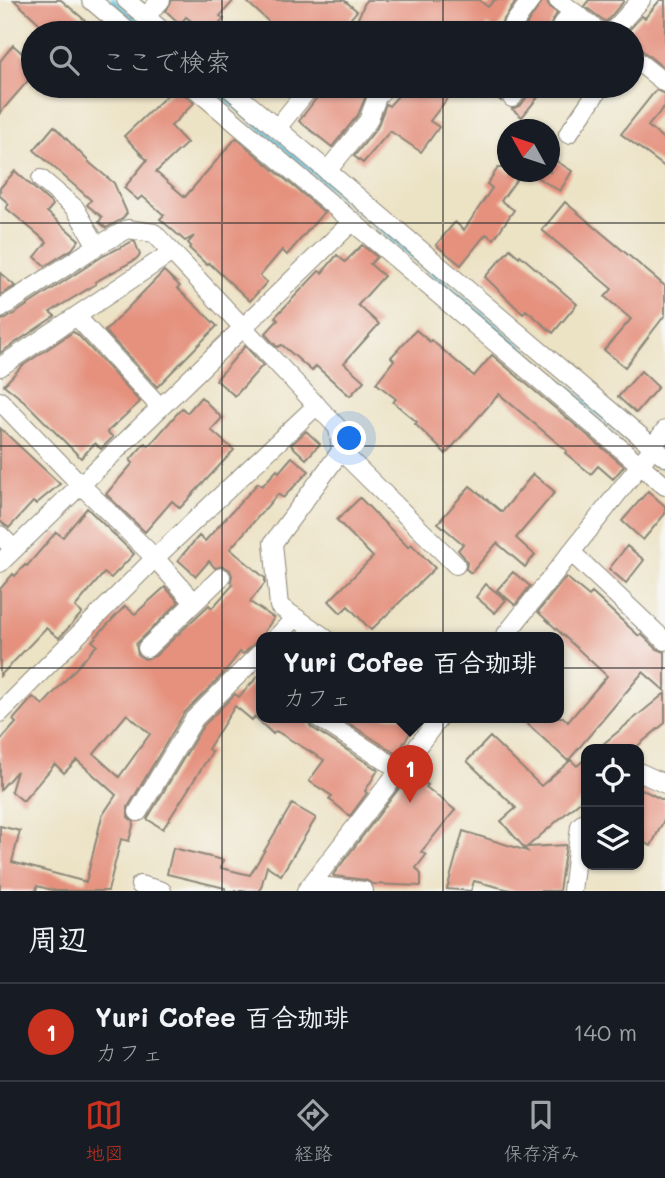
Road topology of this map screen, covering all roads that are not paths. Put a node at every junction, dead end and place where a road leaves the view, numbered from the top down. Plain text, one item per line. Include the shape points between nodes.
1 (91, 0) edge
2 (126, 0) edge
3 (161, 0) edge
4 (531, 0) edge
5 (641, 0) edge
6 (565, 6) edge
7 (145, 16) junction
8 (116, 21) edge
9 (151, 21) edge
10 (516, 21) edge
11 (585, 21) edge
12 (622, 21) edge
13 (644, 66) edge
14 (665, 83) edge
15 (206, 98) edge
16 (241, 98) edge
17 (301, 98) edge
18 (377, 98) edge
19 (593, 98) edge
20 (276, 128) junction
21 (568, 134) dead end
22 (327, 171) junction
23 (41, 179) dead end
24 (353, 222) junction
25 (97, 246) junction
26 (172, 252) junction
27 (0, 309) edge
28 (76, 316) junction
29 (243, 327) junction
30 (0, 367) edge
31 (0, 401) edge
32 (317, 405) junction
33 (160, 407) junction
34 (665, 430) edge
35 (341, 451) junction
36 (659, 452) edge
37 (640, 465) junction
38 (80, 484) junction
39 (665, 486) edge
40 (0, 535) edge
41 (14, 549) junction
42 (572, 552) junction
43 (155, 558) junction
44 (0, 563) edge
45 (456, 565) dead end
46 (221, 577) dead end
47 (194, 602) junction
48 (295, 618) junction
49 (281, 632) edge
50 (316, 632) edge
51 (508, 632) edge
52 (665, 641) edge
53 (147, 648) dead end
54 (256, 657) edge
55 (0, 713) edge
56 (326, 723) edge
57 (435, 723) edge
58 (400, 770) junction
59 (644, 774) edge
60 (665, 784) edge
61 (138, 812) dead end
62 (581, 825) edge
63 (140, 886) dead end
64 (309, 888) edge
65 (162, 891) edge
66 (364, 891) edge
67 (572, 891) edge

1 - 8 street
2 - 7 street
3 - 7 street
4 - 10 street
5 - 12 street
6 - 11 street
7 - 9 street
13 - 14 street
15 - 24 street
16 - 20 street
17 - 20 street
18 - 22 street via 368,121
19 - 21 street
20 - 22 street
22 - 36 street
23 - 25 street via 75,208
24 - 29 street
24 - 37 street
25 - 26 street via 128,229 154,233
25 - 27 street
26 - 28 street
26 - 29 street
28 - 30 street
28 - 33 street
29 - 32 street
29 - 33 street
31 - 38 street
32 - 35 street via 338,428
32 - 43 street
33 - 38 street
34 - 36 street
35 - 45 street
35 - 48 street via 273,543 279,606
36 - 37 street
37 - 39 street
37 - 42 street
38 - 41 street
38 - 43 street
40 - 41 street
41 - 44 street
42 - 51 street
42 - 52 street
43 - 47 street
43 - 55 street
46 - 47 street
47 - 53 street
48 - 49 street
48 - 50 street
54 - 61 street via 194,719
56 - 58 street
57 - 58 street
58 - 64 street
59 - 60 street
62 - 67 street
63 - 65 street
64 - 66 street

